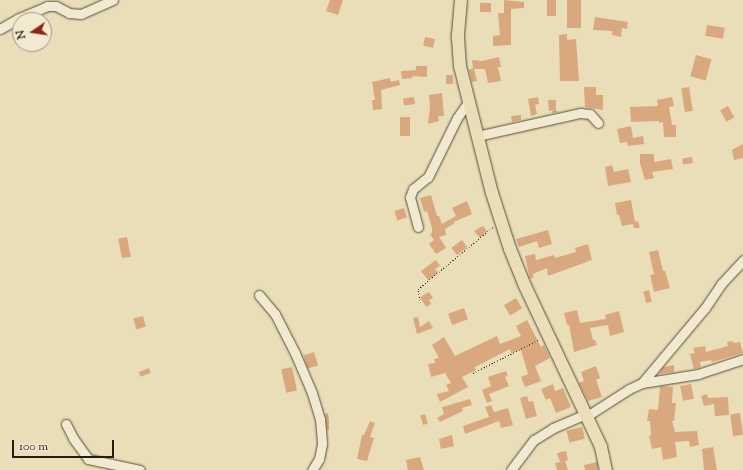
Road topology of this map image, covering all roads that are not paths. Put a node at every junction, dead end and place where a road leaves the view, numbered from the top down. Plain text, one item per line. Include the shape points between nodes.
1 (113, 0) edge
2 (461, 0) edge
3 (0, 29) edge
4 (468, 102) junction
5 (598, 123) dead end
6 (477, 136) junction
7 (418, 227) dead end
8 (743, 260) edge
9 (259, 295) dead end
10 (743, 359) edge
11 (642, 383) junction
12 (586, 415) junction
13 (66, 424) dead end
14 (140, 470) edge
15 (312, 470) edge
16 (511, 470) edge
17 (606, 470) edge

1 - 3 street via 81,14 69,13 56,6 47,6
2 - 4 main road via 458,38 460,66
4 - 6 main road
4 - 7 street via 457,118 428,177 413,188 410,197
5 - 6 street via 590,114 580,113
6 - 12 main road via 502,221 525,286
8 - 11 street
9 - 15 street via 275,314 312,393 320,419 322,444 319,459
10 - 11 street via 698,374
11 - 12 street
12 - 16 street via 553,428 534,440
12 - 17 main road via 601,447
13 - 14 street via 88,459

